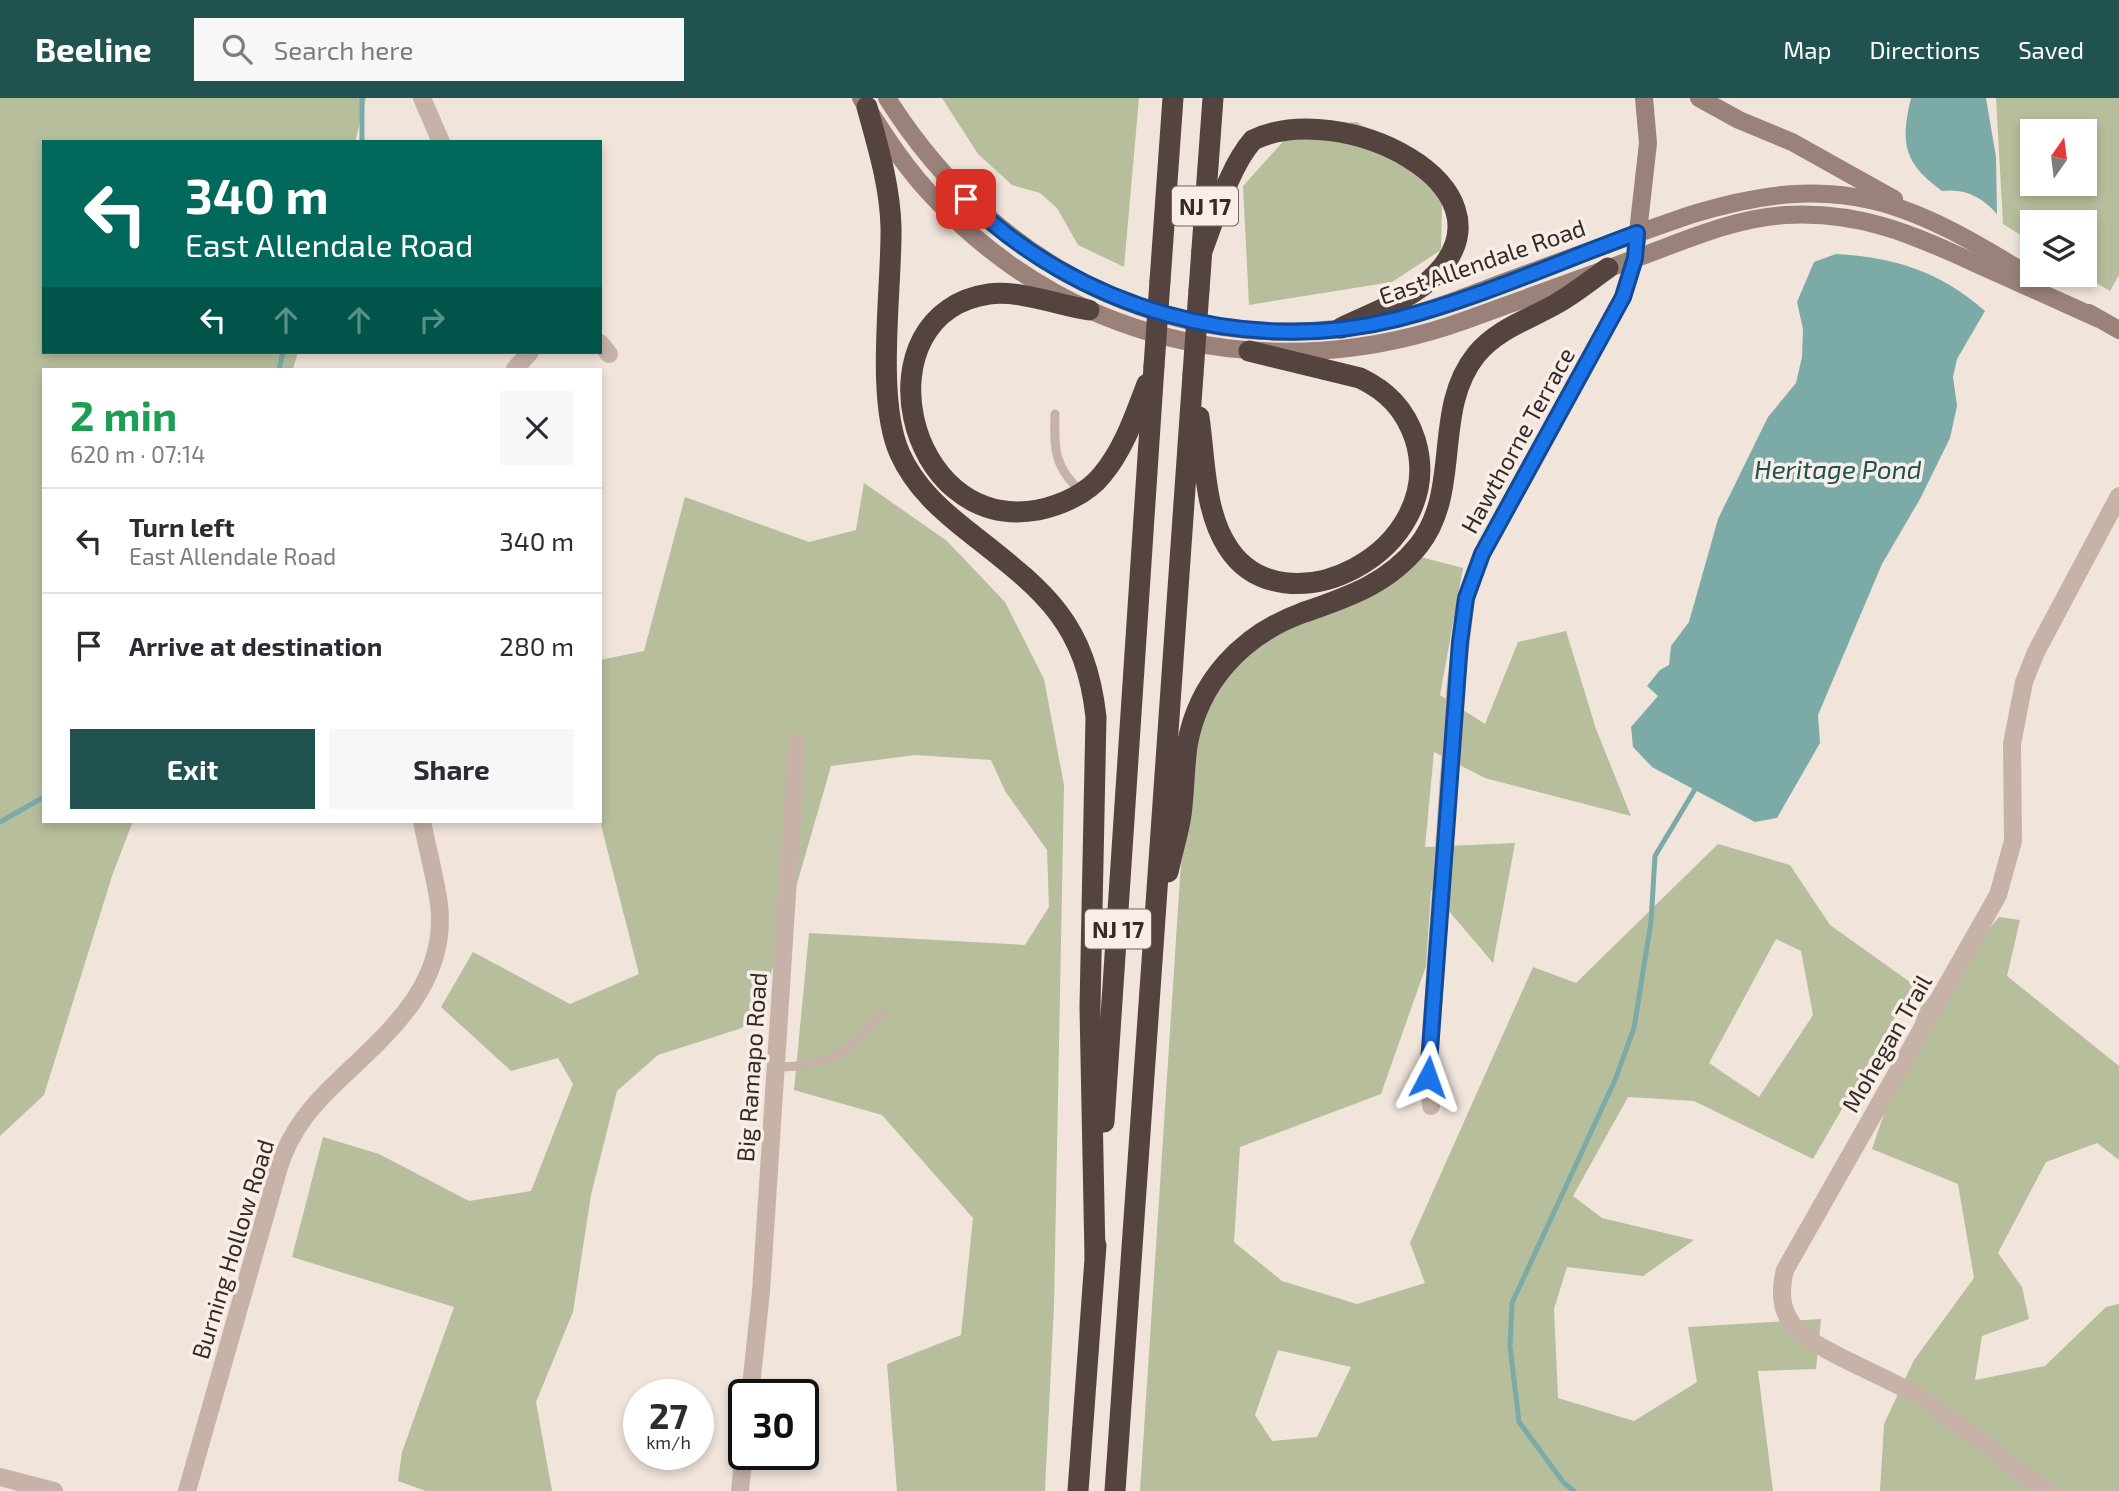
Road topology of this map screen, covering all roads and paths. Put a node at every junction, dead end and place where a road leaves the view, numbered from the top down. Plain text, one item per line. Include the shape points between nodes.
1 (422, 98) edge
2 (887, 98) edge
3 (1163, 98) edge
4 (1173, 98) edge
5 (1213, 98) edge
6 (1218, 98) edge
7 (1644, 98) edge
8 (1699, 98) edge
9 (864, 103) edge
10 (1309, 109) dead end
11 (1211, 122) junction
12 (1403, 132) dead end
13 (440, 140) edge
14 (1169, 158) junction
15 (1918, 213) junction
16 (1637, 233) junction
17 (1202, 251) junction
18 (1635, 258) junction
19 (1608, 268) junction
20 (1089, 310) junction
21 (2097, 318) junction
22 (1340, 328) junction
23 (2119, 330) edge
24 (1250, 351) junction
25 (528, 354) edge
26 (1154, 366) junction
27 (516, 368) edge
28 (1193, 374) junction
29 (1055, 414) dead end
30 (1082, 492) junction
31 (2119, 496) edge
32 (797, 742) dead end
33 (422, 823) edge
34 (1153, 935) junction
35 (883, 1013) dead end
36 (776, 1067) junction
37 (1431, 1106) dead end
38 (1095, 1256) junction
39 (752, 1379) edge
40 (742, 1470) edge
41 (0, 1477) edge
42 (54, 1491) edge
43 (187, 1491) edge
44 (740, 1491) edge
45 (1078, 1491) edge
46 (1115, 1491) edge
47 (2048, 1491) edge

1 - 13 street
2 - 22 main road, East Allendale Road via 936,167 977,210 1024,248 1075,279 1133,304 1193,321 1280,331
3 - 14 highway
4 - 14 highway, NJ 17
5 - 11 highway, NJ 17
6 - 11 highway
7 - 16 main road, Hawthorne Terrace via 1648,143
8 - 15 main road via 1779,136
9 - 20 main road, East Allendale Road via 918,181 962,226 1011,266
9 - 38 highway via 881,157 890,208 888,403 898,451 935,504 1054,605 1080,648 1091,682 1096,717 1090,1007
10 - 17 highway via 1274,124 1253,140 1238,164
11 - 17 highway, NJ 17
12 - 22 highway via 1436,165 1451,190 1456,215 1454,247 1428,282
14 - 26 highway, NJ 17, bridge
15 - 16 main road, East Allendale Road via 1860,197 1784,194 1736,201
15 - 21 main road, East Allendale Road
16 - 18 main road, Hawthorne Terrace
16 - 22 main road, East Allendale Road via 1425,311
17 - 28 highway, NJ 17, bridge
18 - 19 main road, East Allendale Road
18 - 21 main road, East Allendale Road via 1755,219 1848,218 1915,235
18 - 37 street, Hawthorne Terrace via 1623,297 1488,543 1466,598 1438,919 1428,1077
19 - 24 main road, East Allendale Road via 1463,322 1372,347 1307,353
19 - 34 highway via 1558,303 1495,336 1475,357 1452,403 1436,513 1422,541 1401,566 1363,591 1266,630 1216,673 1191,730 1181,816
20 - 24 main road, East Allendale Road via 1164,337
20 - 30 highway via 1006,294 968,299 946,312 927,334 911,380 911,408 923,450 959,493 985,506 1028,511 1055,506
21 - 23 main road, East Allendale Road
24 - 28 highway via 1360,378 1387,394 1406,418 1418,450 1417,499 1390,544 1358,568 1324,579 1289,582 1258,573 1233,555 1214,514
25 - 27 street
26 - 30 highway via 1116,456
26 - 38 highway, NJ 17
28 - 34 highway, NJ 17
29 - 30 lane via 1054,439 1061,472
31 - 47 street, Mohegan Trail via 2024,682 2012,744 2013,841 1998,895 1785,1270 1781,1286 1786,1314 1805,1336 1915,1394
32 - 36 street, Big Ramapo Road
33 - 43 street, Burning Hollow Road via 439,905 429,976 400,1022 319,1099 293,1134 282,1158
34 - 46 highway, NJ 17
35 - 36 lane via 856,1043 825,1062
36 - 39 street, Big Ramapo Road
38 - 45 highway, NJ 17
40 - 44 street
41 - 42 street

